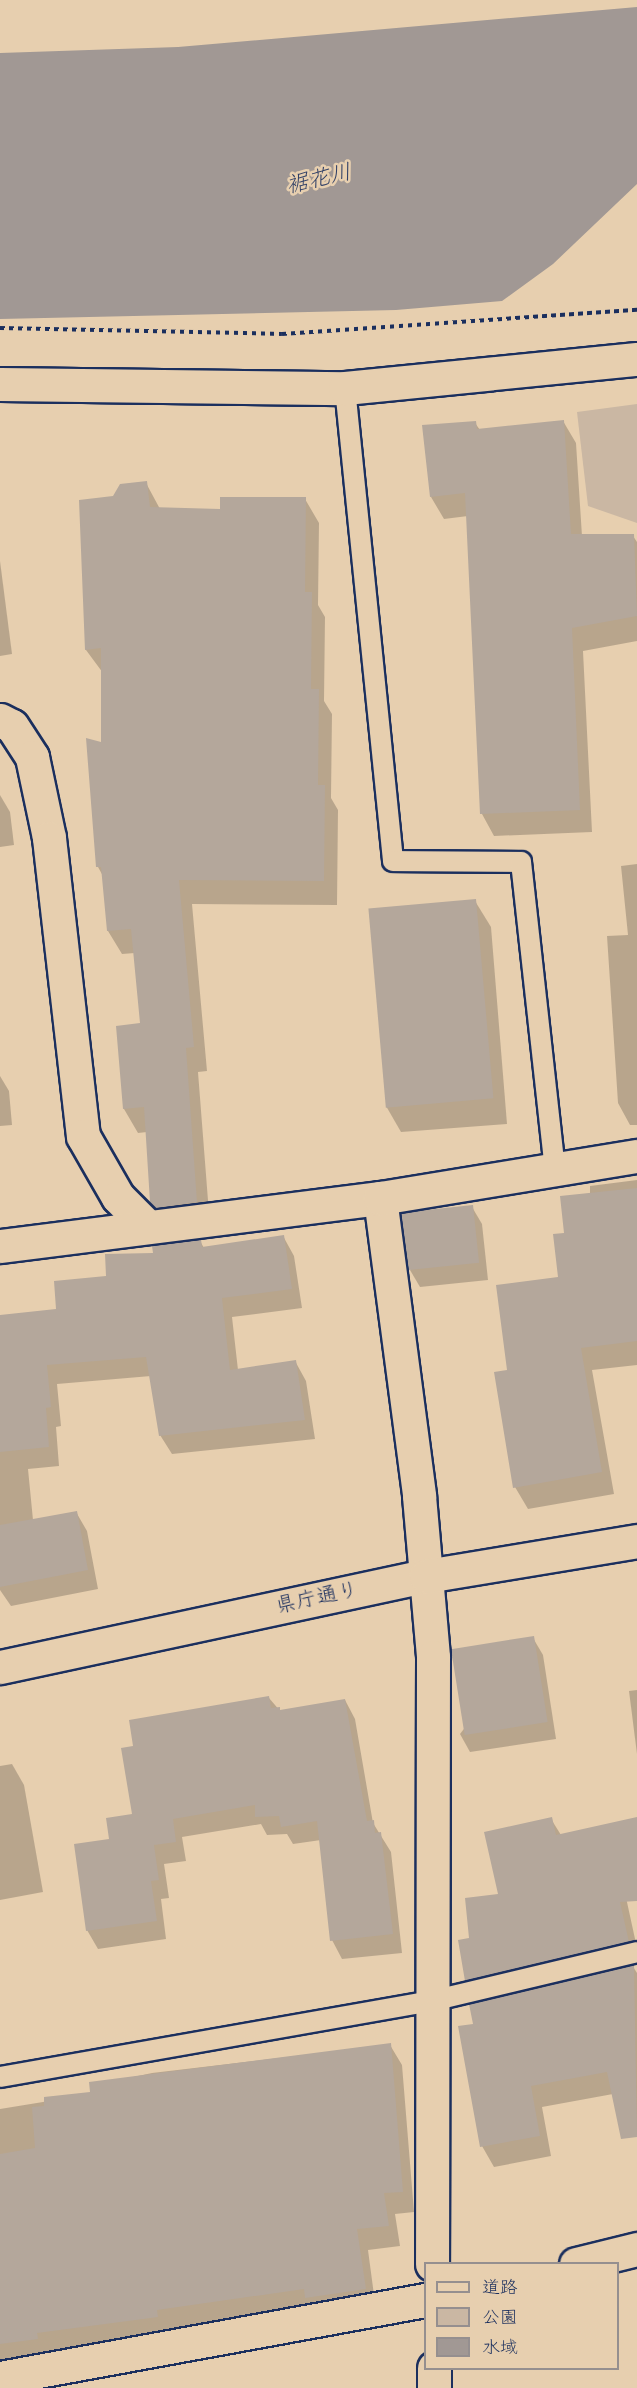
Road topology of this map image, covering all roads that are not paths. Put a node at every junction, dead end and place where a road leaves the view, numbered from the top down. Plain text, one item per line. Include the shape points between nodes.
1 (637, 359) edge
2 (5, 383) edge
3 (345, 388) junction
4 (0, 720) edge
5 (637, 1156) edge
6 (555, 1169) junction
7 (380, 1198) junction
8 (147, 1226) junction
9 (0, 1246) edge
10 (637, 1541) edge
11 (426, 1576) junction
12 (0, 1668) edge
13 (637, 1952) edge
14 (432, 2001) junction
15 (0, 2077) edge
16 (637, 2248) edge
17 (432, 2262) edge
18 (584, 2262) edge
19 (424, 2300) edge
20 (434, 2370) edge
21 (0, 2378) edge
22 (434, 2388) edge

1 - 3 main road
2 - 3 main road via 62,387
3 - 6 lane via 393,861 521,862
4 - 8 main road via 12,726 32,757 49,838 83,1136 118,1197
5 - 6 main road
6 - 7 main road
7 - 8 main road
7 - 11 main road
8 - 9 main road
10 - 11 main road, 県庁通り
11 - 12 main road, 県庁通り
11 - 14 main road via 433,1657
13 - 14 lane
14 - 15 lane
14 - 17 main road
16 - 18 main road
19 - 21 main road
20 - 22 main road

